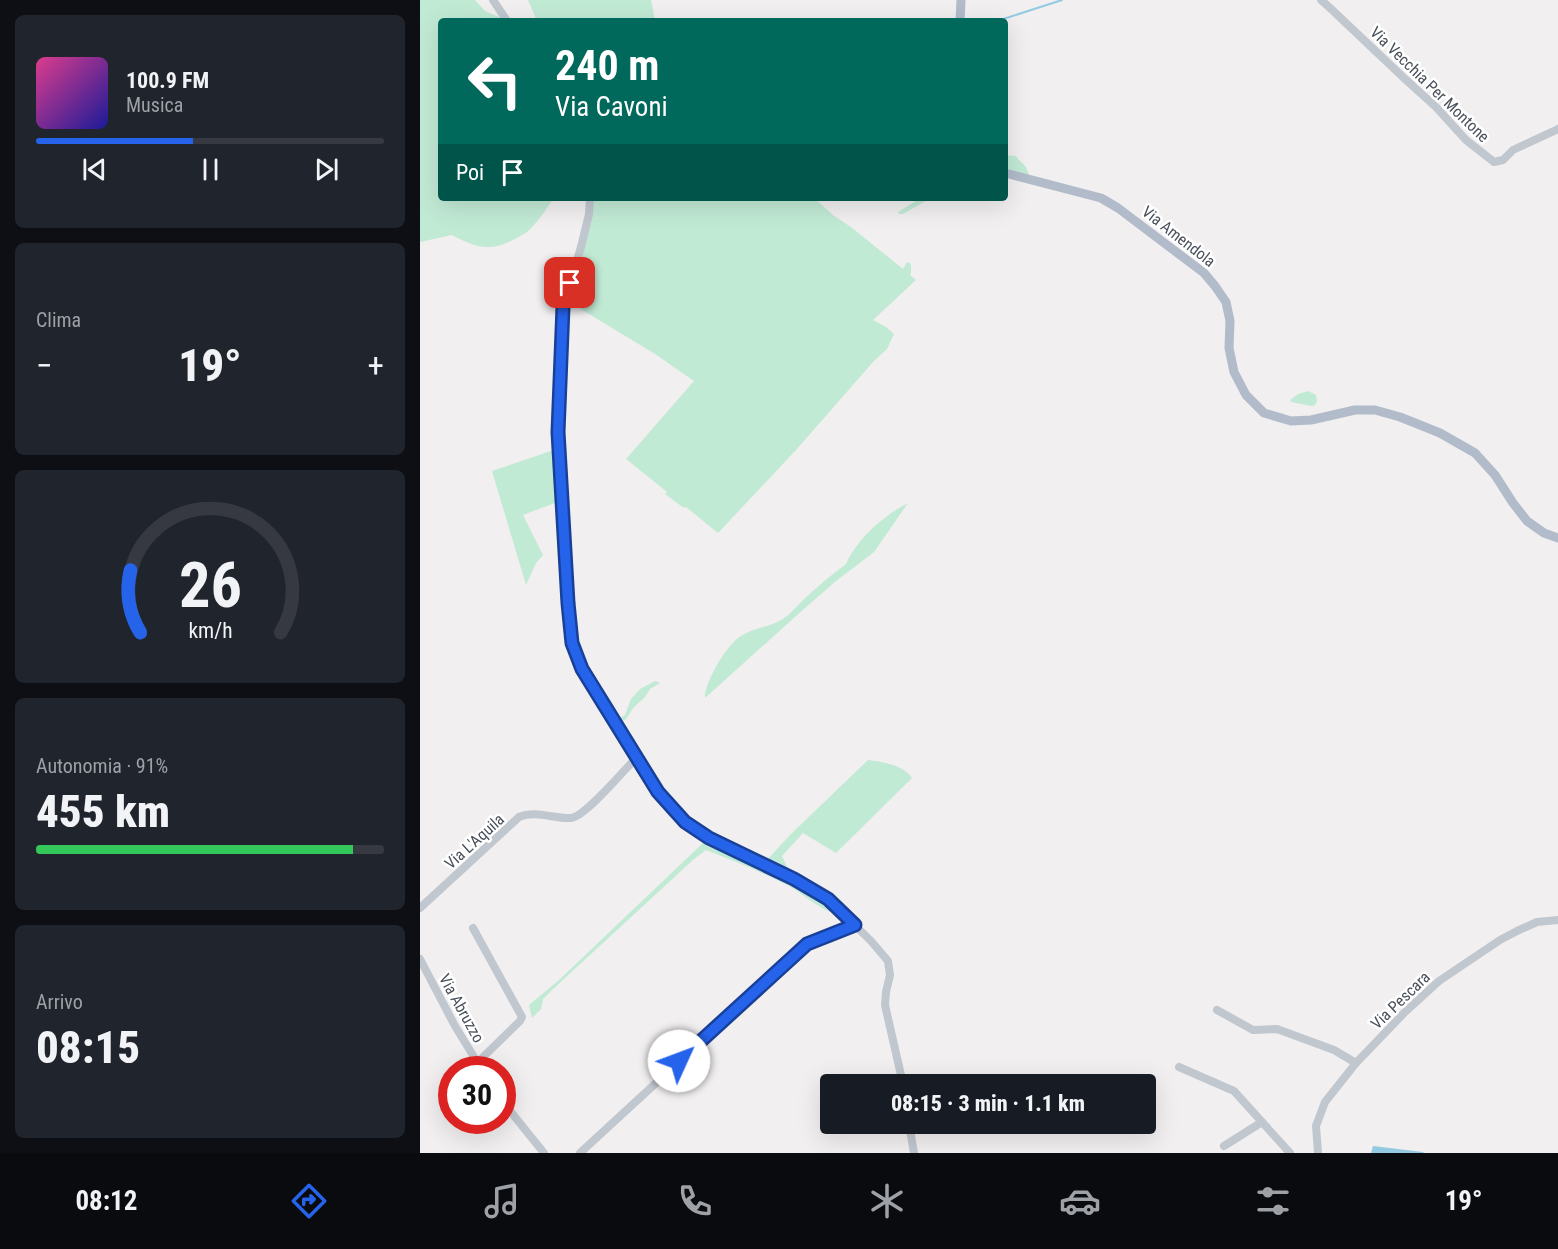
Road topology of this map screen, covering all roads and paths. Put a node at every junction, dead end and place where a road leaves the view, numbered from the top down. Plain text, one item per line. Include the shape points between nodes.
1 (493, 0) edge
2 (961, 0) edge
3 (1321, 0) edge
4 (505, 18) edge
5 (961, 18) edge
6 (1558, 129) edge
7 (1008, 174) edge
8 (590, 201) edge
9 (1558, 538) edge
10 (637, 757) junction
11 (420, 908) edge
12 (1558, 920) edge
13 (855, 925) junction
14 (473, 928) dead end
15 (420, 959) edge
16 (1217, 1010) dead end
17 (474, 1056) edge
18 (489, 1056) edge
19 (1356, 1063) junction
20 (1179, 1067) dead end
21 (901, 1074) edge
22 (516, 1118) edge
23 (1262, 1122) junction
24 (911, 1134) edge
25 (1224, 1146) dead end
26 (1315, 1152) edge
27 (544, 1153) edge
28 (580, 1153) edge
29 (914, 1153) edge
30 (1290, 1153) edge

1 - 4 street
2 - 5 main road
3 - 6 street, Via Vecchia Per Montone via 1436,106 1466,140 1494,162
7 - 9 main road, Via Amendola via 1101,198 1204,273 1226,302 1234,372 1246,395 1264,412 1291,421 1375,410 1440,433 1475,453 1496,475 1527,521
8 - 10 street via 563,307 558,432 568,603 572,643 582,669
10 - 11 street, Via L'Aquila via 588,809 574,818 527,814 519,817
10 - 13 street via 658,792 685,822 828,899
12 - 19 street, Via Pescara via 1537,922 1517,931 1438,981
13 - 21 street via 888,961 885,1005
13 - 28 street via 807,944
14 - 18 street via 522,1017
15 - 17 street, Via Abruzzo
16 - 19 street via 1253,1030 1277,1029 1334,1050
19 - 26 street, Via Pescara via 1325,1102 1316,1126
20 - 23 street via 1234,1091
22 - 27 street
23 - 25 street
23 - 30 street
24 - 29 street

